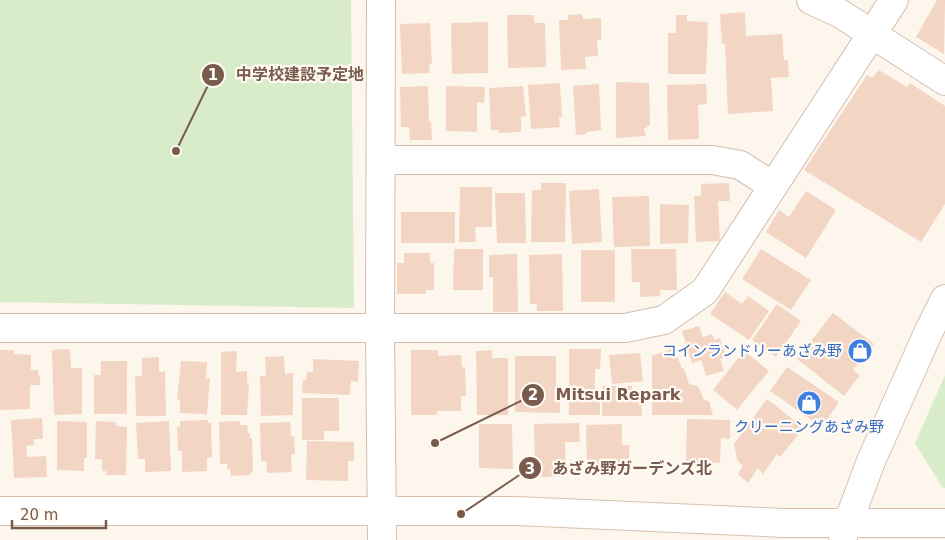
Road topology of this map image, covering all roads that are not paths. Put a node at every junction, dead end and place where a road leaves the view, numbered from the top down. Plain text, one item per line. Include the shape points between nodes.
1 (381, 0) edge
2 (811, 0) edge
3 (894, 0) edge
4 (873, 34) junction
5 (945, 82) edge
6 (381, 160) junction
7 (773, 186) junction
8 (945, 299) edge
9 (0, 328) edge
10 (380, 328) junction
11 (0, 511) edge
12 (383, 512) junction
13 (945, 523) edge
14 (846, 531) edge
15 (382, 540) edge

1 - 6 street
2 - 4 street via 842,14
3 - 4 street
4 - 5 street
4 - 7 street
6 - 7 street via 712,160 740,165
6 - 10 street
7 - 10 street via 705,291 664,320 625,328
8 - 14 street via 871,461
9 - 10 street
10 - 12 street
11 - 12 street
12 - 14 street via 517,511 784,523
12 - 15 street
13 - 14 street

